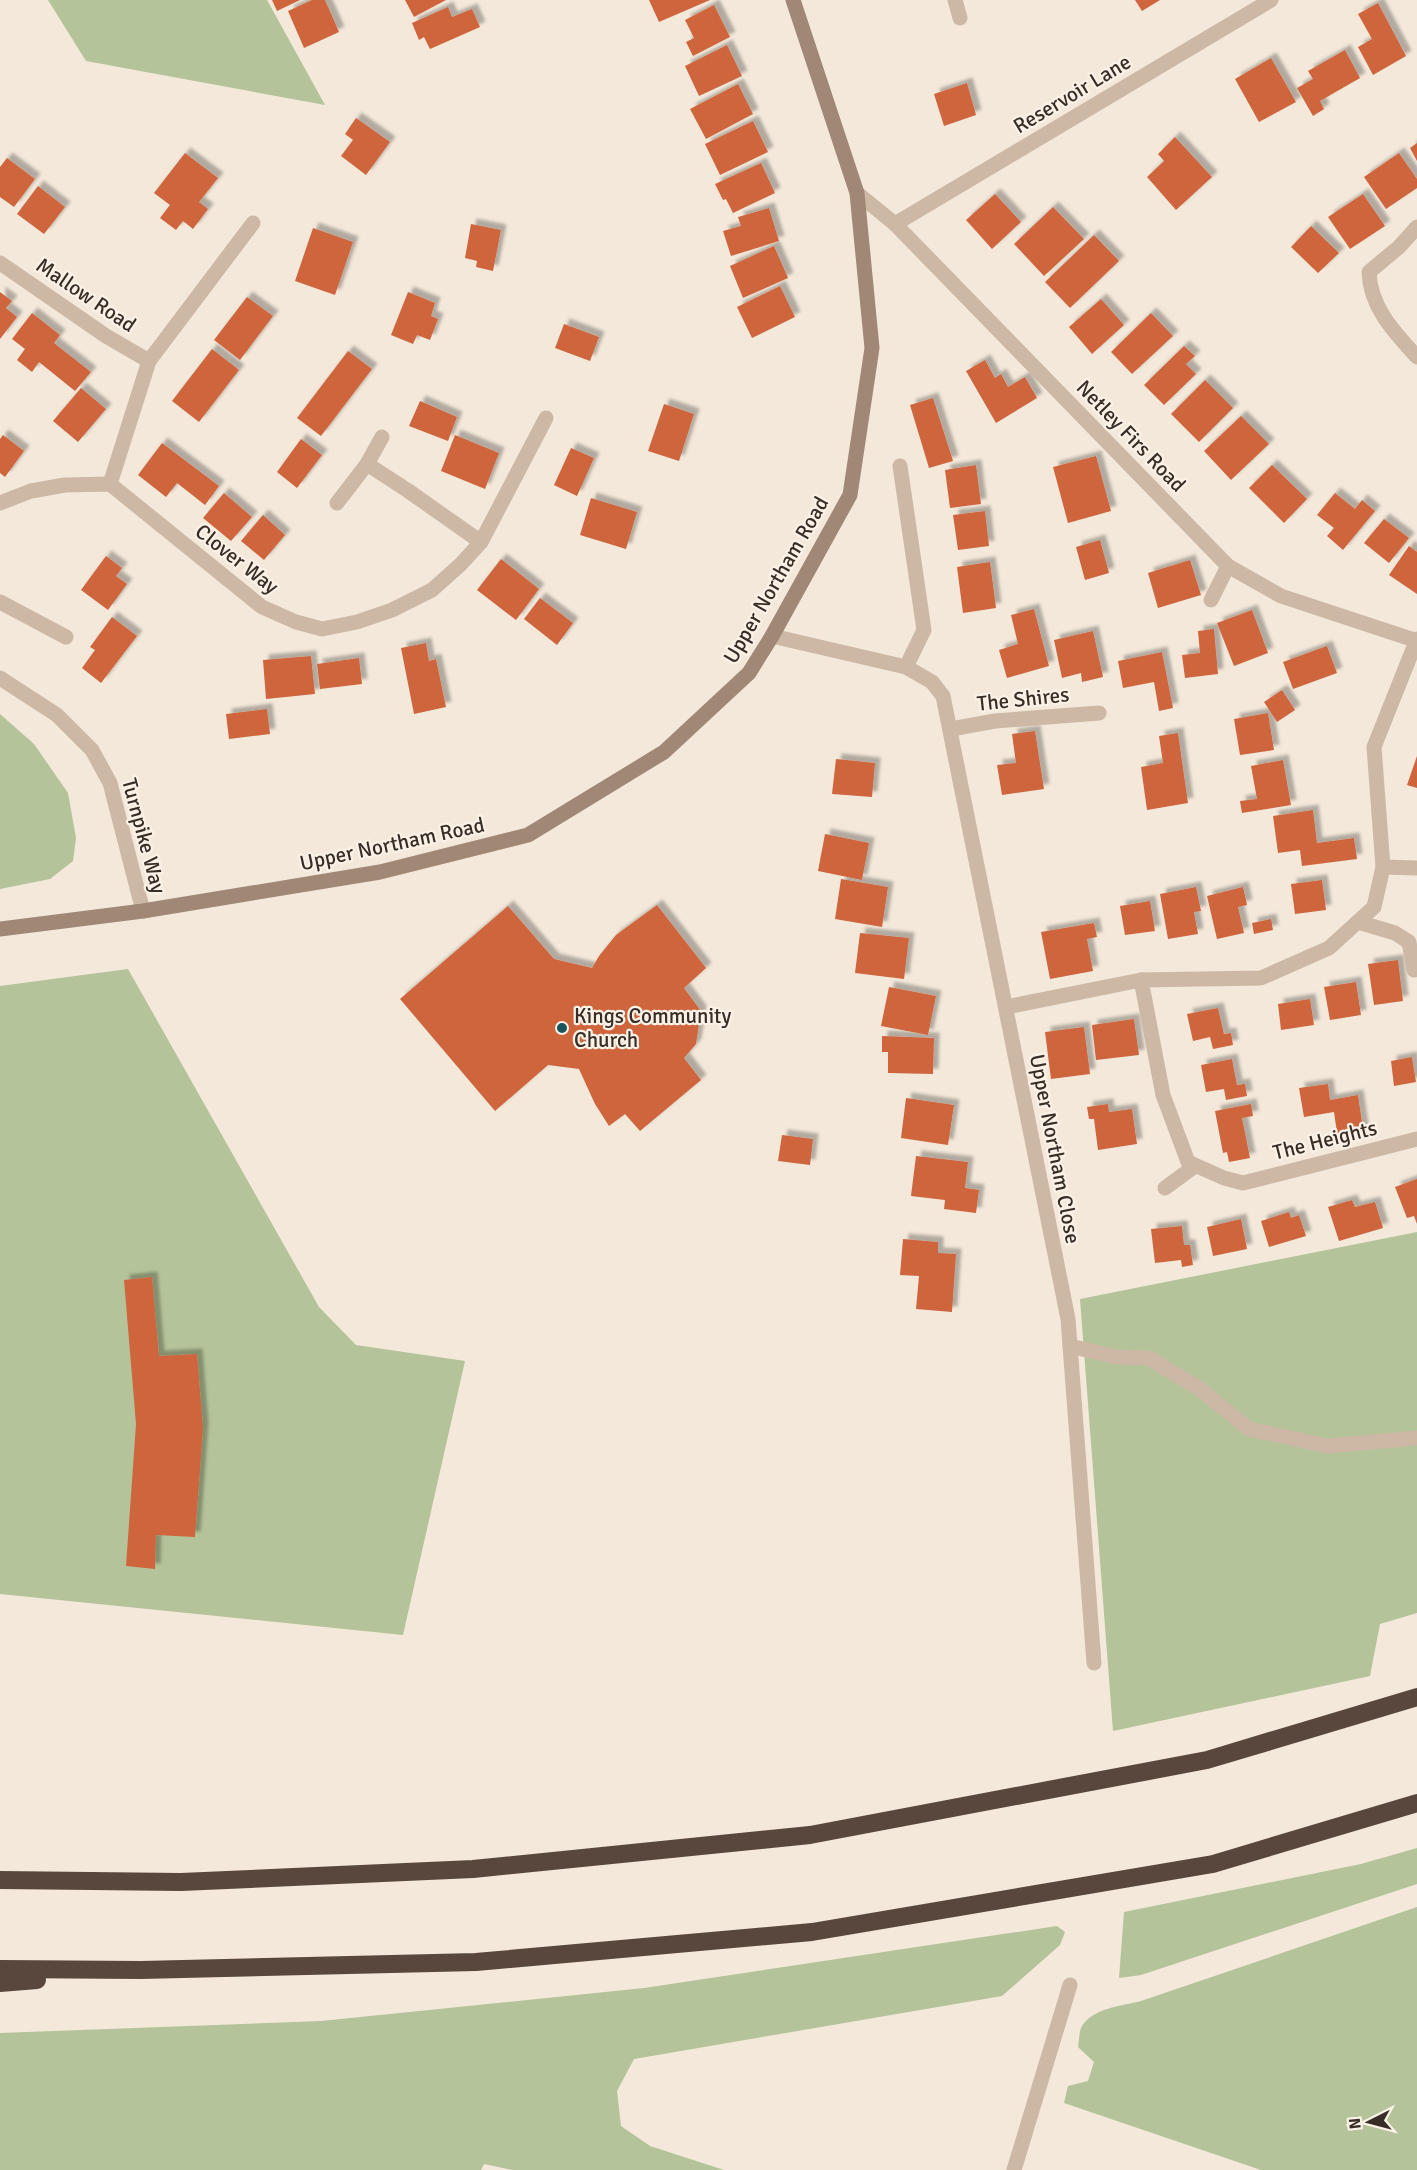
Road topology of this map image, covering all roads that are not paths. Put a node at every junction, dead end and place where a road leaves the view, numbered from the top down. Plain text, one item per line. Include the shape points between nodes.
1 (793, 0) edge
2 (955, 0) edge
3 (1271, 0) edge
4 (960, 18) dead end
5 (857, 193) junction
6 (253, 223) dead end
7 (895, 224) junction
8 (1417, 227) edge
9 (0, 263) edge
10 (1417, 357) edge
11 (149, 361) junction
12 (546, 418) dead end
13 (382, 436) dead end
14 (367, 464) junction
15 (900, 466) dead end
16 (110, 484) junction
17 (0, 503) edge
18 (337, 503) dead end
19 (481, 542) junction
20 (1228, 566) junction
21 (1211, 600) dead end
22 (0, 602) edge
23 (772, 636) junction
24 (66, 638) dead end
25 (1417, 640) edge
26 (906, 667) junction
27 (0, 678) edge
28 (1099, 713) dead end
29 (951, 729) junction
30 (1383, 867) junction
31 (1417, 868) edge
32 (143, 911) junction
33 (1358, 922) junction
34 (0, 929) edge
35 (1414, 970) dead end
36 (1141, 980) junction
37 (1006, 1007) junction
38 (1417, 1138) edge
39 (1195, 1166) junction
40 (1165, 1188) dead end
41 (1070, 1346) junction
42 (1416, 1437) edge
43 (1094, 1663) dead end
44 (1417, 1697) edge
45 (1417, 1803) edge
46 (0, 1872) edge
47 (0, 1880) edge
48 (59, 1881) junction
49 (0, 1969) edge
50 (141, 1970) junction
51 (0, 1983) edge
52 (1070, 1985) dead end
53 (1014, 2170) edge

1 - 5 main road, Upper Northam Road
2 - 4 street
3 - 7 street, Reservoir Lane
5 - 7 street, Netley Firs Road
5 - 23 main road, Upper Northam Road via 872,348 850,495
6 - 11 street
7 - 20 street, Netley Firs Road
8 - 10 street via 1369,272 1369,286 1386,322
9 - 11 street, Mallow Road
11 - 16 street
12 - 19 street, Clover Way
13 - 14 street
14 - 18 street
14 - 19 street
15 - 26 street via 924,630
16 - 17 street via 65,485 31,491
16 - 19 street, Clover Way via 262,607 322,629 392,610 432,590
20 - 21 street
20 - 25 street, Netley Firs Road via 1281,596
22 - 24 street
23 - 26 street, Upper Northam Close
23 - 32 main road, Upper Northam Road via 749,674 664,752 528,835 380,872
25 - 30 street via 1374,747
26 - 29 street, Upper Northam Close via 932,682 943,696
27 - 32 street, Turnpike Way via 57,715 92,750 110,783
28 - 29 street, The Shires via 995,721
29 - 37 street, Upper Northam Close
30 - 31 street
30 - 33 street via 1374,907
32 - 34 main road, Upper Northam Road
33 - 35 street via 1395,933 1409,942
33 - 36 street via 1329,948 1261,978
36 - 37 street
36 - 39 street via 1163,1095 1188,1162
37 - 41 street, Upper Northam Close via 1068,1318
38 - 39 street, The Heights via 1243,1183
39 - 40 street
41 - 42 street via 1116,1357 1149,1358 1200,1389 1249,1429 1327,1446
41 - 43 street, Upper Northam Close
44 - 48 highway via 1207,1760 810,1835 472,1869 180,1882
45 - 50 highway via 1213,1864 812,1932 476,1962
46 - 48 highway
47 - 48 highway
49 - 50 highway
50 - 51 highway
52 - 53 street

